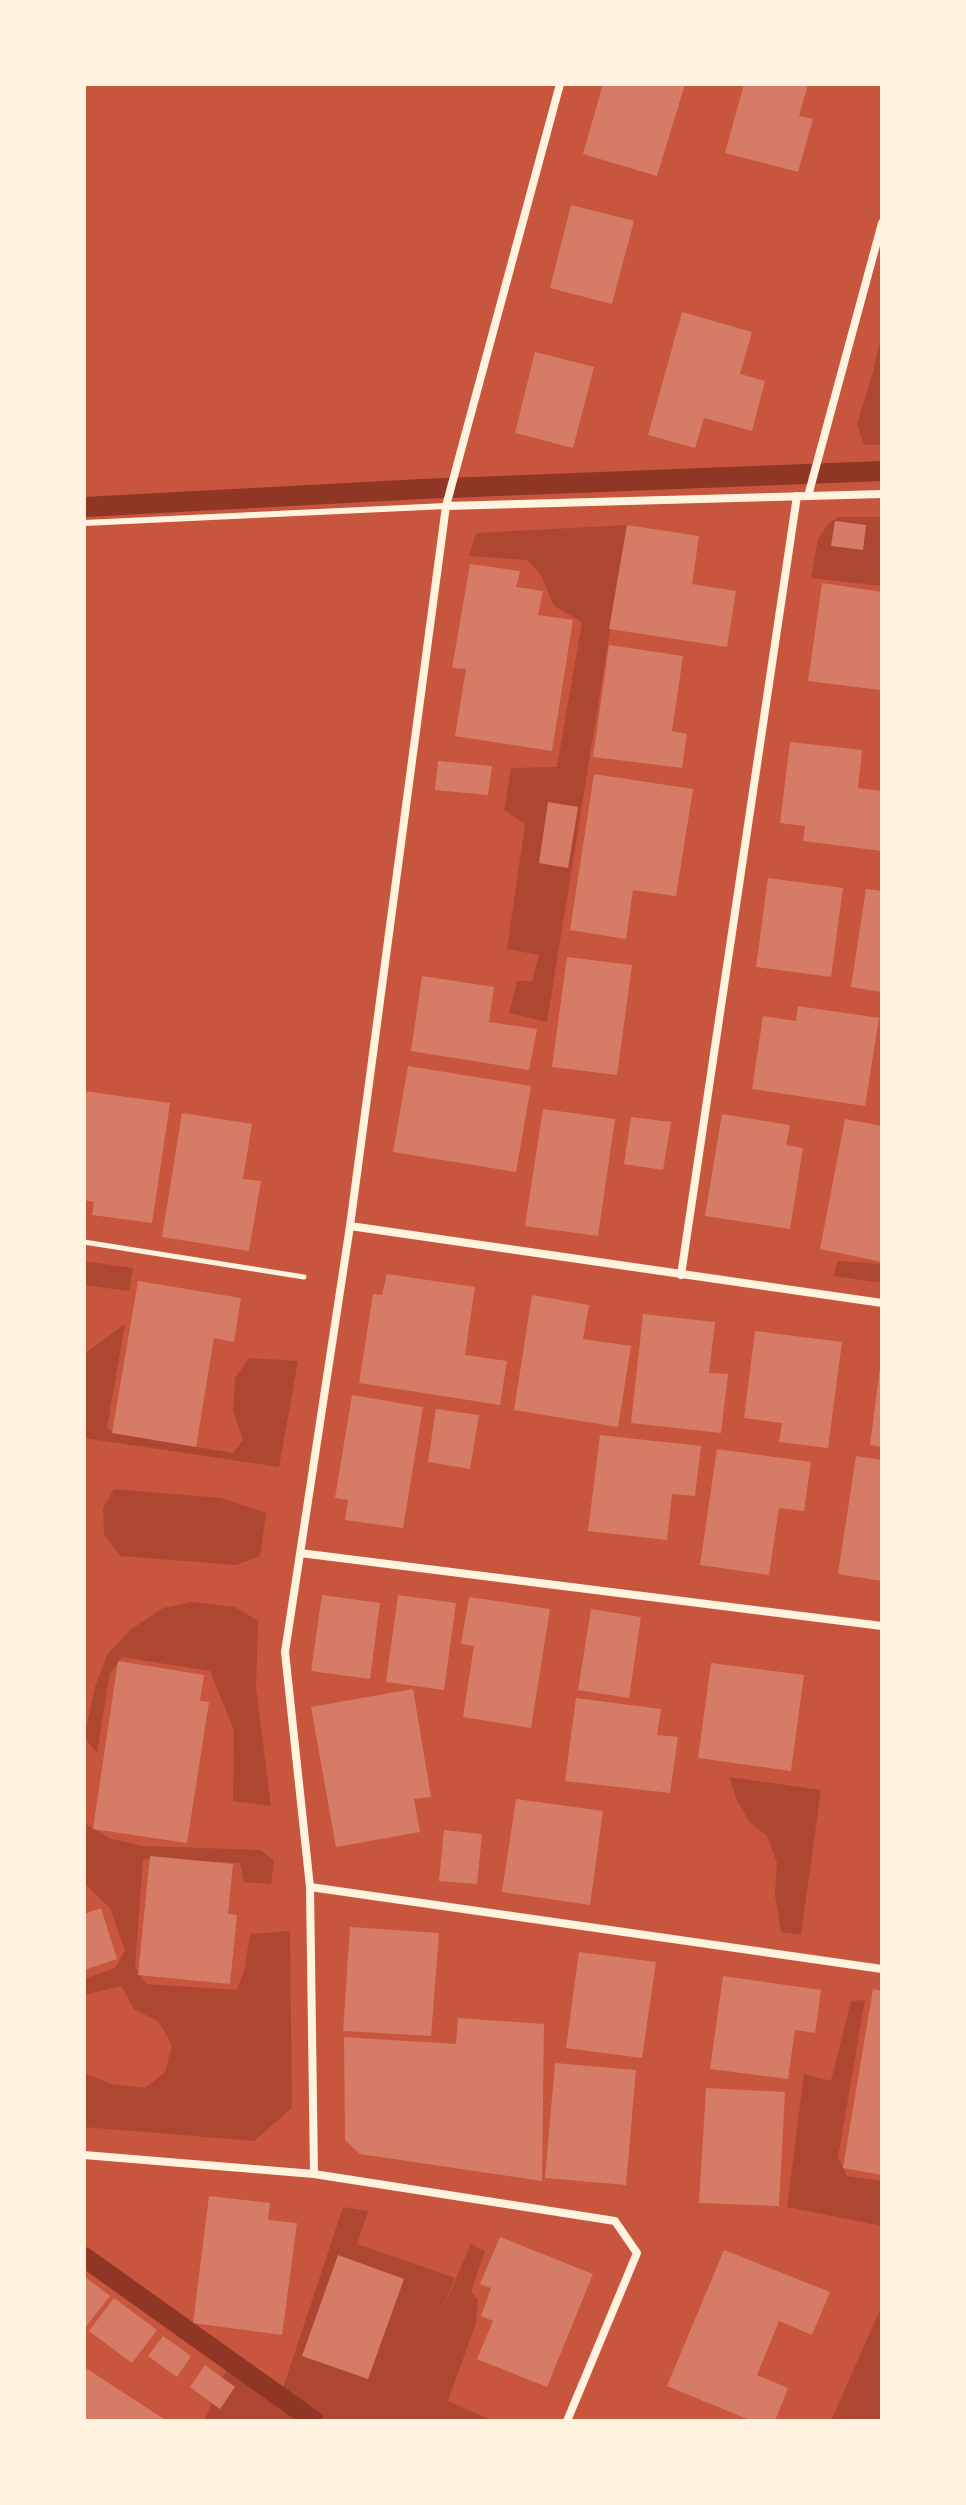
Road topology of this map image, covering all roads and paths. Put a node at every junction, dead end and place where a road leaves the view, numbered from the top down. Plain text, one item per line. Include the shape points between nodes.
1 (560, 84) edge
2 (882, 223) edge
3 (882, 494) edge
4 (797, 496) junction
5 (808, 496) junction
6 (446, 506) junction
7 (84, 523) edge
8 (350, 1226) junction
9 (84, 1242) edge
10 (681, 1275) junction
11 (341, 1283) junction
12 (882, 1303) edge
13 (300, 1553) junction
14 (882, 1626) edge
15 (310, 1887) junction
16 (882, 1969) edge
17 (84, 2155) edge
18 (314, 2174) junction
19 (567, 2421) edge

1 - 6 street
2 - 5 street
3 - 5 street
4 - 5 street
4 - 6 street
4 - 10 street
6 - 7 lane
6 - 8 street
8 - 10 street
8 - 11 street
9 - 11 path
10 - 12 street
11 - 13 street
13 - 14 street
13 - 15 street via 285,1652
15 - 16 street
15 - 18 street
17 - 18 street
18 - 19 street via 615,2221 637,2253

